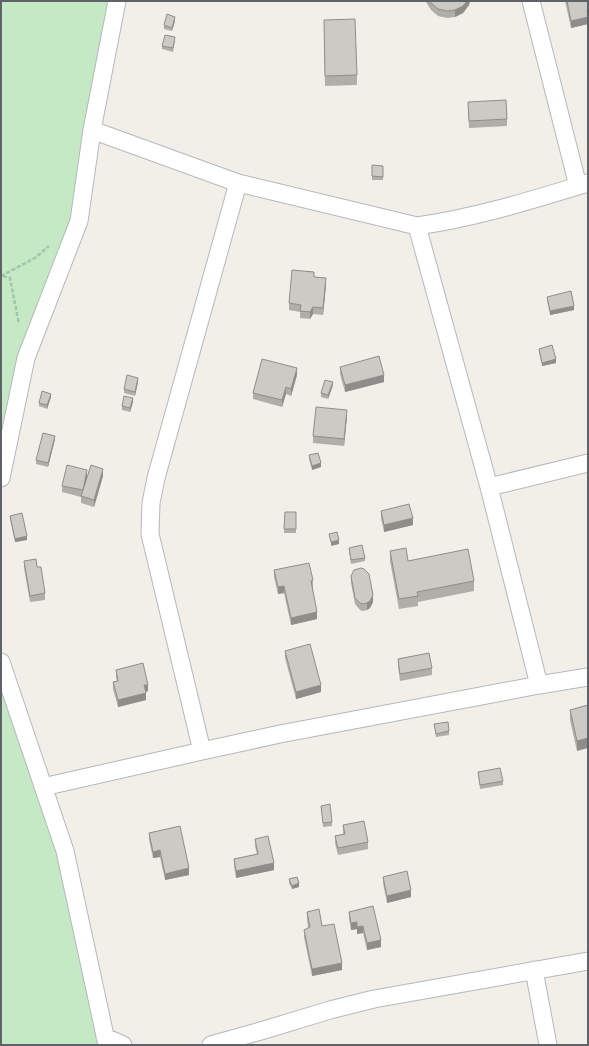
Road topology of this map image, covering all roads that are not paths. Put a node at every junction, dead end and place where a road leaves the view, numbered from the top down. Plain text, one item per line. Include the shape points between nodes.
1 (117, 1) edge
2 (532, 1) edge
3 (92, 130) junction
4 (238, 183) junction
5 (583, 184) edge
6 (417, 226) junction
7 (588, 463) edge
8 (1, 478) edge
9 (489, 487) junction
10 (1, 662) edge
11 (588, 677) edge
12 (539, 684) junction
13 (202, 751) junction
14 (43, 787) junction
15 (588, 962) edge
16 (534, 970) junction
17 (266, 1038) edge
18 (106, 1041) edge
19 (123, 1045) edge
20 (211, 1045) edge
21 (548, 1045) edge

1 - 3 street
2 - 5 street
3 - 4 street
3 - 8 street via 79,221 26,358
4 - 6 street
4 - 13 street via 151,503 150,534
5 - 6 street via 475,215
6 - 9 street
7 - 9 street
9 - 12 street
10 - 14 street
11 - 12 street
12 - 13 street
13 - 14 street
14 - 18 street via 64,851
15 - 16 street
16 - 17 street via 374,999 330,1010
16 - 21 street
17 - 20 street
18 - 19 street

